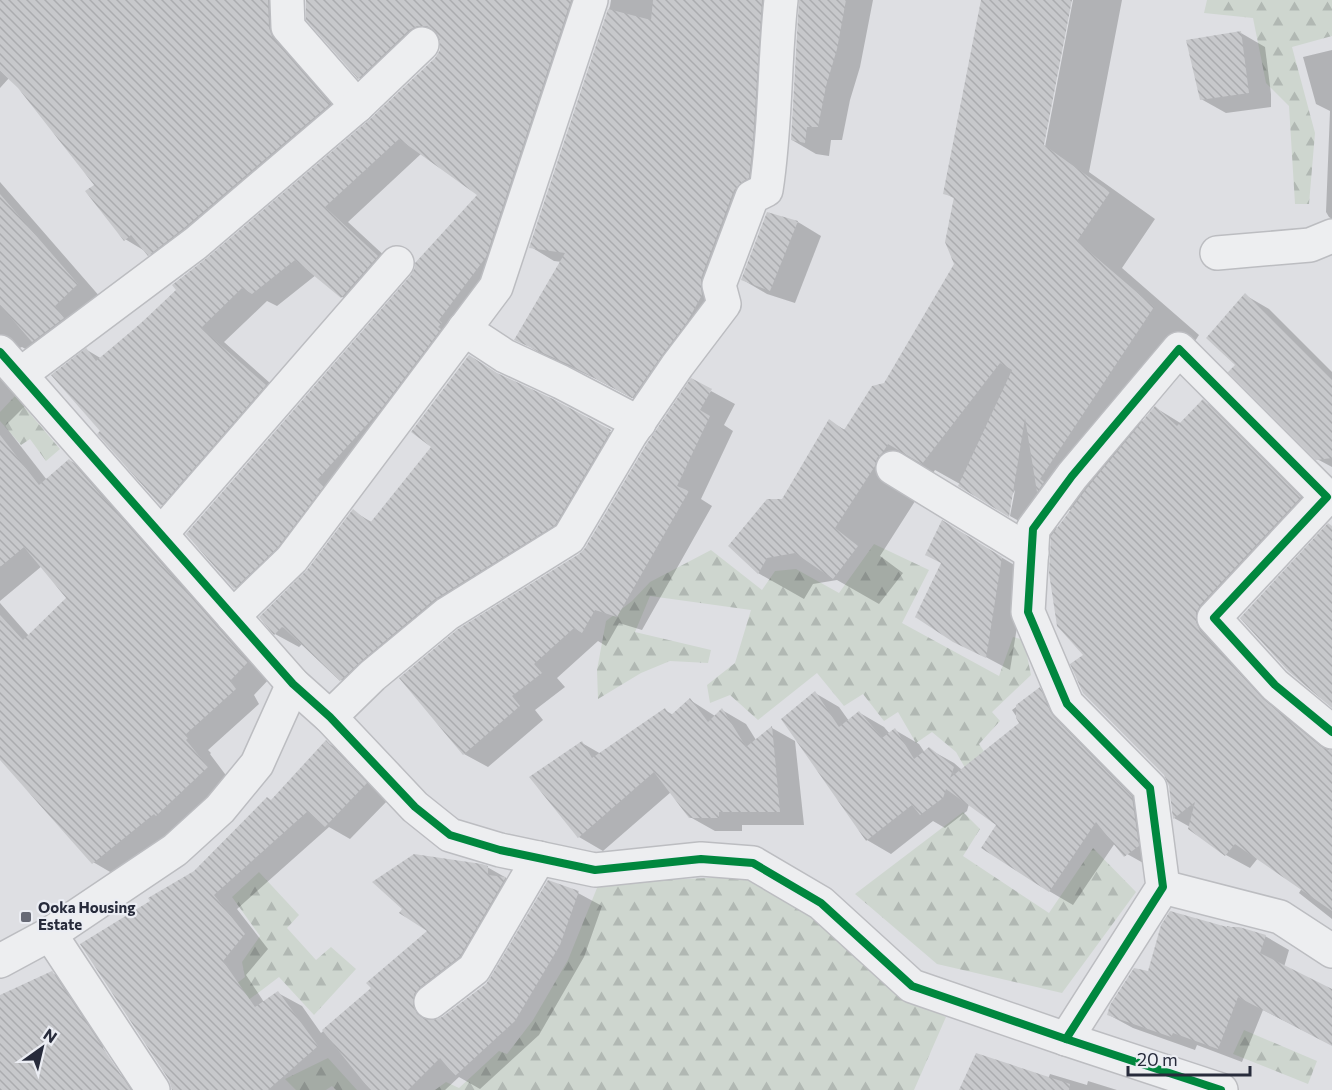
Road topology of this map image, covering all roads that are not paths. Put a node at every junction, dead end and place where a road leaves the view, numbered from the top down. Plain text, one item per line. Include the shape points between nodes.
1 (287, 0) edge
2 (591, 0) edge
3 (781, 0) edge
4 (422, 44) dead end
5 (357, 106) junction
6 (1332, 236) edge
7 (1217, 253) dead end
8 (396, 263) dead end
9 (464, 329) junction
10 (10, 363) edge
11 (639, 423) junction
12 (893, 468) dead end
13 (161, 534) junction
14 (1032, 553) junction
15 (233, 616) junction
16 (293, 684) junction
17 (330, 717) junction
18 (1332, 732) edge
19 (539, 858) junction
20 (1164, 887) junction
21 (50, 934) junction
22 (1332, 951) edge
23 (0, 961) edge
24 (431, 1002) dead end
25 (1066, 1039) junction
26 (1144, 1078) edge
27 (153, 1090) edge
28 (1221, 1090) edge

1 - 5 street via 288,27
2 - 9 street via 496,287
3 - 11 street via 766,190 752,197 719,285 724,303
4 - 5 street
5 - 10 street via 196,243
6 - 7 street via 1310,245
8 - 13 street
9 - 11 street via 505,356
9 - 15 street via 291,559
10 - 13 street
11 - 17 street via 569,538 447,614 372,676
12 - 14 street
13 - 15 street
14 - 18 street via 1033,529 1072,476 1179,349 1327,497 1214,618 1275,685
14 - 20 street via 1028,612 1067,704 1149,788
15 - 16 street
16 - 17 street
16 - 21 street via 257,764 220,809 175,850
17 - 19 street via 415,807 450,835
19 - 24 street via 474,969
19 - 25 street via 595,870 701,859 753,863 821,903 912,986
20 - 22 street via 1280,917
20 - 25 street
21 - 23 street
21 - 27 street
25 - 26 street
26 - 28 street

